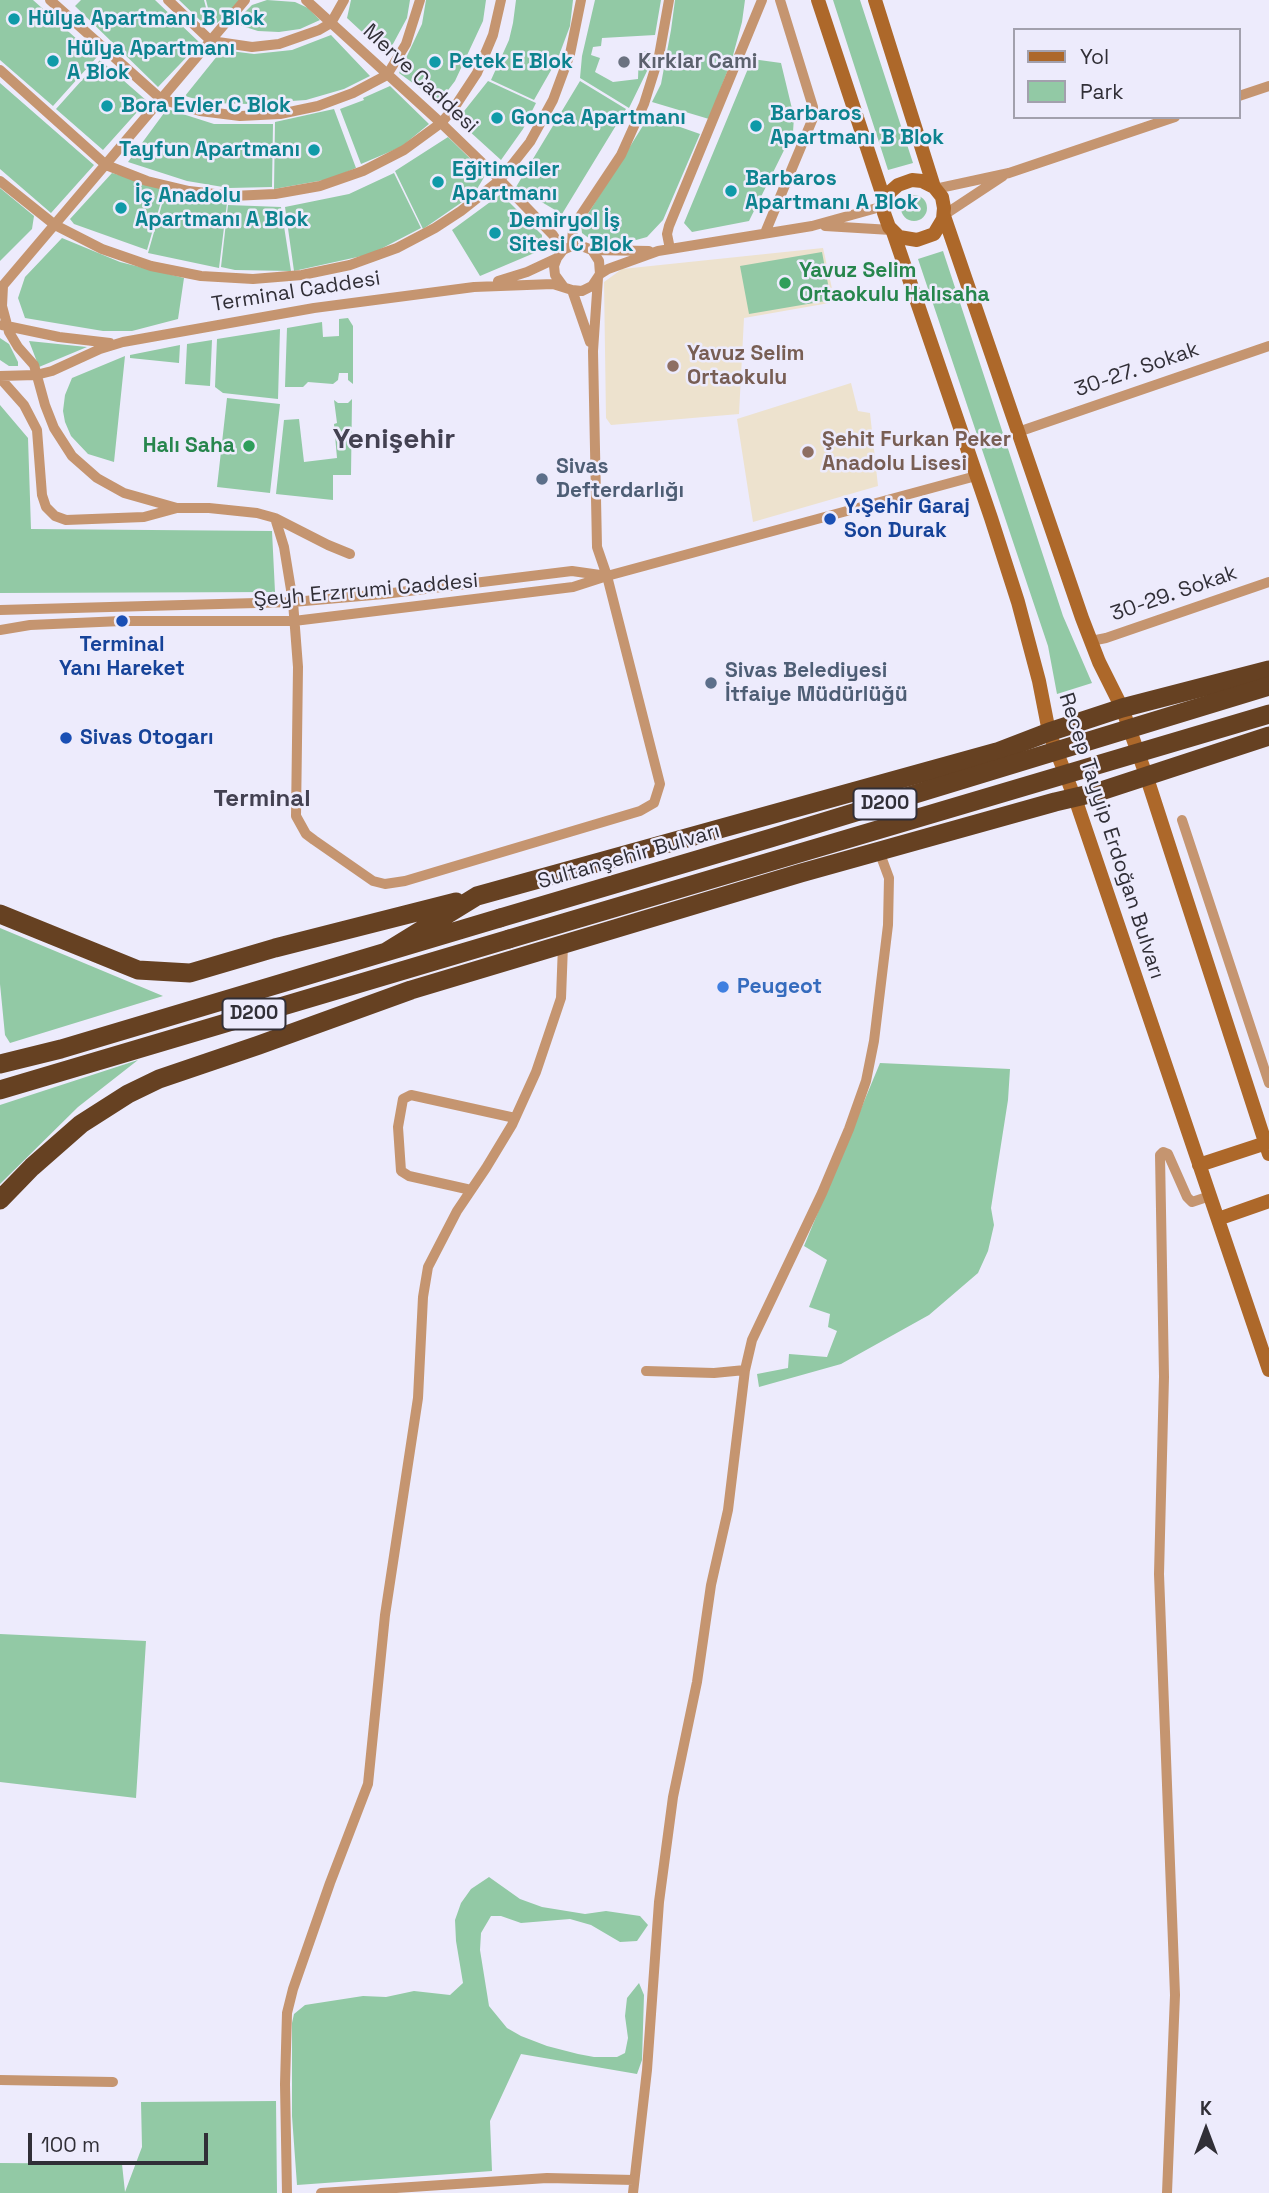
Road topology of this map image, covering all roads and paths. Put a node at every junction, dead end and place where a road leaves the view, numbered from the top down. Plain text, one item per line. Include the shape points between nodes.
1 (50, 0) edge
2 (167, 0) edge
3 (245, 0) edge
4 (306, 0) edge
5 (344, 0) edge
6 (420, 0) edge
7 (501, 0) edge
8 (581, 0) edge
9 (669, 0) edge
10 (762, 0) edge
11 (780, 0) edge
12 (818, 0) edge
13 (875, 0) edge
14 (331, 23) junction
15 (211, 41) junction
16 (0, 70) edge
17 (387, 75) junction
18 (1269, 86) edge
19 (1241, 95) edge
20 (161, 99) junction
21 (1169, 119) edge
22 (441, 123) junction
23 (106, 165) junction
24 (1009, 173) junction
25 (500, 180) junction
26 (0, 181) edge
27 (934, 188) junction
28 (885, 204) junction
29 (944, 216) junction
30 (55, 225) junction
31 (812, 226) junction
32 (892, 231) junction
33 (765, 233) junction
34 (670, 249) junction
35 (592, 250) junction
36 (564, 251) junction
37 (658, 251) junction
38 (599, 276) junction
39 (2, 287) edge
40 (474, 287) junction
41 (567, 288) junction
42 (4, 326) edge
43 (123, 342) junction
44 (1269, 346) edge
45 (593, 351) junction
46 (36, 375) junction
47 (0, 377) edge
48 (1018, 432) junction
49 (976, 476) junction
50 (177, 508) junction
51 (275, 518) junction
52 (350, 554) dead end
53 (607, 576) junction
54 (1269, 582) edge
55 (293, 602) junction
56 (0, 610) edge
57 (294, 621) junction
58 (0, 630) edge
59 (1091, 641) junction
60 (1269, 670) edge
61 (1269, 686) edge
62 (1122, 708) junction
63 (1269, 714) edge
64 (1049, 732) junction
65 (1269, 736) edge
66 (1146, 775) junction
67 (1074, 797) junction
68 (1182, 820) dead end
69 (879, 852) junction
70 (477, 896) junction
71 (0, 914) edge
72 (563, 945) junction
73 (386, 952) junction
74 (411, 990) junction
75 (108, 1058) junction
76 (0, 1064) edge
77 (1269, 1083) edge
78 (0, 1090) edge
79 (515, 1118) junction
80 (1267, 1149) edge
81 (1199, 1165) junction
82 (471, 1190) junction
83 (1210, 1196) junction
84 (0, 1200) edge
85 (1269, 1201) edge
86 (1218, 1219) junction
87 (745, 1370) junction
88 (1269, 1370) edge
89 (646, 1371) dead end
90 (0, 2080) edge
91 (113, 2082) dead end
92 (634, 2180) junction
93 (434, 2189) edge
94 (287, 2193) edge
95 (321, 2193) edge
96 (633, 2193) edge
97 (1167, 2193) edge

1 - 20 street
2 - 15 street
3 - 15 street
4 - 14 street, Merve Caddesi
5 - 14 street
6 - 17 street via 406,44
7 - 22 street via 477,73
8 - 25 street via 570,54 553,100 530,142
9 - 36 street via 644,104 621,155 573,227
10 - 34 street via 669,226
11 - 33 street via 813,118
12 - 28 street
13 - 27 street
14 - 15 street via 306,36 266,46
14 - 17 street, Merve Caddesi
15 - 20 street
16 - 23 street
17 - 20 street via 336,101 280,114 220,114
17 - 22 street, Merve Caddesi
18 - 19 street
20 - 23 street
21 - 24 street
22 - 23 street via 404,150 363,171 320,186 275,194 189,191
22 - 25 street, Merve Caddesi
23 - 30 street
24 - 27 street
24 - 29 street
25 - 30 street via 441,225 397,248 350,265 277,278 201,276 150,266
25 - 36 street, Merve Caddesi
26 - 30 street
27 - 28 street via 919,181 905,182 892,190
27 - 29 street via 943,201
28 - 31 street, Terminal Caddesi
28 - 32 street
29 - 32 street via 936,231 924,239 910,240
29 - 48 street
30 - 39 street
31 - 32 street, Terminal Caddesi
31 - 33 street, Terminal Caddesi
32 - 49 street, Recep Tayyip Erdoğan Bulvarı
33 - 34 street, Terminal Caddesi
34 - 37 street, Terminal Caddesi
35 - 36 street, Terminal Caddesi via 579,245
35 - 37 street, Terminal Caddesi
35 - 38 street via 599,261
36 - 40 street, Terminal Caddesi via 527,272
36 - 41 street via 554,266 555,275
37 - 38 street, Terminal Caddesi
38 - 41 street, Terminal Caddesi via 587,289
38 - 45 street
39 - 42 street
40 - 41 street, Terminal Caddesi via 543,284
40 - 43 street, Terminal Caddesi via 314,308
41 - 45 street via 584,320
42 - 43 street, Terminal Caddesi via 59,337
42 - 46 street via 34,365
43 - 46 street, Terminal Caddesi
44 - 48 street, 30-27. Sokak
45 - 53 street via 597,547
46 - 47 street, Terminal Caddesi
46 - 50 street via 54,428 83,468 124,494
47 - 50 street via 24,405 37,430 42,495 55,516 66,520 144,517
48 - 59 street
49 - 53 street, Şeyh Erzrrumi Caddesi
49 - 64 street, Recep Tayyip Erdoğan Bulvarı via 1018,602
50 - 51 street
51 - 52 street
51 - 55 street
53 - 55 street, Şeyh Erzrrumi Caddesi via 572,571
53 - 57 street, Şeyh Erzrrumi Caddesi via 573,587
53 - 57 street via 660,784 654,803 640,811 385,884 373,881 306,834 296,816 298,667
54 - 59 street, 30-29. Sokak
55 - 56 street, Şeyh Erzrrumi Caddesi
55 - 57 street
57 - 58 street, Şeyh Erzrrumi Caddesi via 121,621
59 - 62 street
60 - 62 highway
61 - 73 highway, Sultanşehir Bulvarı / D200, bridge
62 - 64 highway
62 - 66 street
63 - 75 highway, Sultanşehir Bulvarı / D200, bridge
64 - 67 street, Recep Tayyip Erdoğan Bulvarı
64 - 70 highway via 983,755
65 - 66 highway
66 - 67 highway
66 - 80 street
67 - 69 highway
67 - 81 street, Recep Tayyip Erdoğan Bulvarı
68 - 77 street
69 - 72 highway
69 - 87 street via 888,878 888,925 866,1080 827,1180 752,1340
70 - 71 highway via 190,973 138,970
70 - 73 highway
72 - 74 highway
72 - 79 street via 561,998 537,1072
73 - 76 highway, Sultanşehir Bulvarı / D200
74 - 75 highway
74 - 84 highway via 128,1094 81,1124
75 - 78 highway, Sultanşehir Bulvarı / D200
79 - 82 street
79 - 82 street via 411,1095 403,1099 398,1127 401,1171
80 - 81 street
81 - 83 street, Recep Tayyip Erdoğan Bulvarı
82 - 94 street via 428,1267 418,1398 385,1615 368,1784 321,1906 287,2013
83 - 86 street, Recep Tayyip Erdoğan Bulvarı
83 - 97 street via 1192,1202 1168,1154 1160,1155 1164,1377 1159,1574 1175,1995
85 - 86 street
86 - 88 street, Recep Tayyip Erdoğan Bulvarı
87 - 89 street
87 - 92 street via 728,1510 710,1585 660,1889
90 - 91 street
92 - 93 street via 547,2178
92 - 96 street
93 - 95 street

